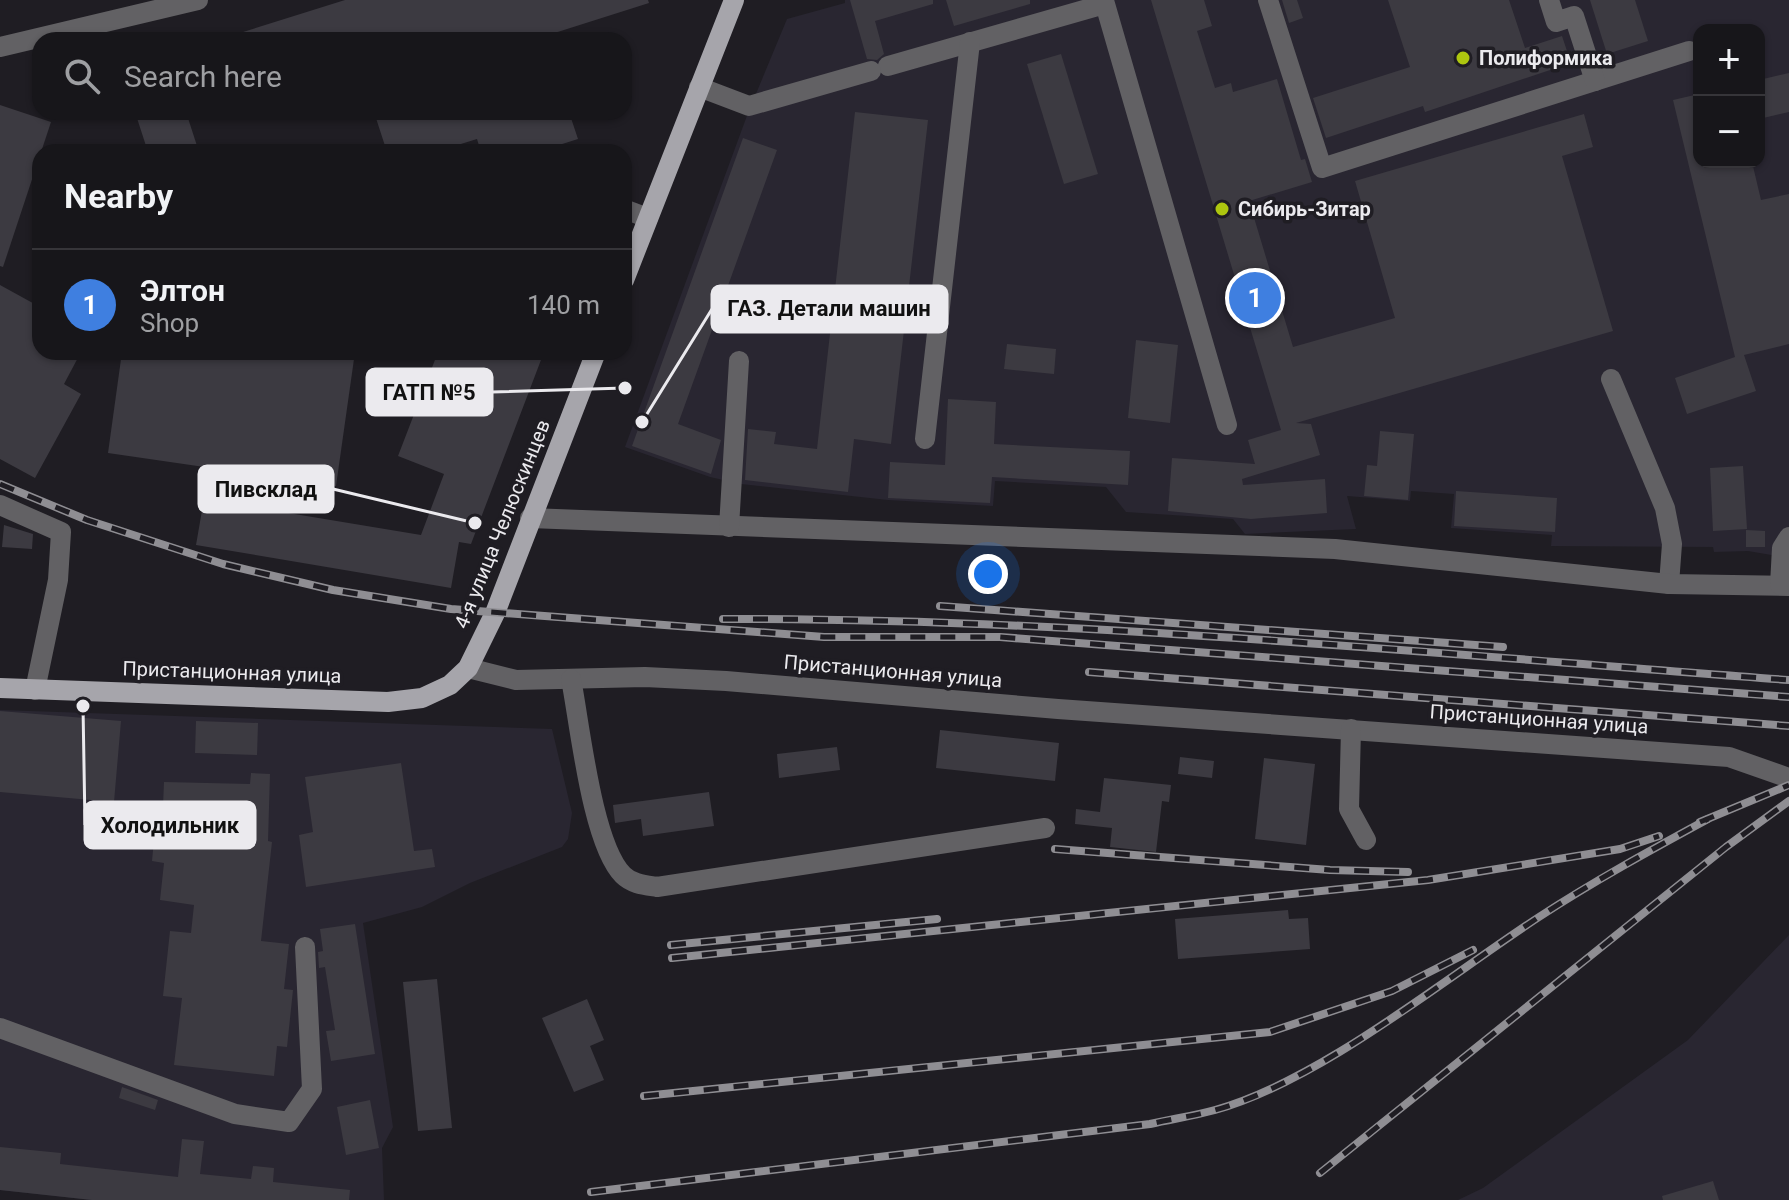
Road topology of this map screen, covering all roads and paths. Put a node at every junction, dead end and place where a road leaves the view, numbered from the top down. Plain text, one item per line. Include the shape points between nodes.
1 (198, 0) edge
2 (734, 0) edge
3 (1268, 0) edge
4 (1549, 0) edge
5 (63, 32) edge
6 (32, 39) edge
7 (970, 42) junction
8 (0, 47) edge
9 (1689, 51) dead end
10 (1595, 81) junction
11 (699, 87) junction
12 (632, 212) edge
13 (648, 218) junction
14 (632, 259) edge
15 (593, 360) edge
16 (739, 361) dead end
17 (1611, 379) dead end
18 (1227, 425) dead end
19 (925, 439) dead end
20 (0, 505) edge
21 (530, 518) junction
22 (729, 527) junction
23 (1789, 537) edge
24 (1669, 584) junction
25 (1784, 586) edge
26 (468, 668) junction
27 (571, 679) junction
28 (0, 688) edge
29 (35, 690) junction
30 (1351, 729) junction
31 (1789, 778) edge
32 (1045, 828) dead end
33 (1366, 840) dead end
34 (305, 947) dead end
35 (0, 1028) edge

1 - 5 street
2 - 11 main road
3 - 10 street via 1322,168
4 - 10 street via 1556,22 1574,16
6 - 8 street
7 - 11 street via 749,106
7 - 18 street via 1105,4
7 - 19 street
9 - 10 street
11 - 13 main road
12 - 13 street
13 - 14 main road
15 - 21 main road, 4-я улица Челюскинцев
16 - 22 street
17 - 24 street via 1665,508 1672,544
20 - 29 street via 61,532 58,580
21 - 22 street
21 - 26 main road, 4-я улица Челюскинцев
22 - 24 street via 1335,549
23 - 25 street via 1782,548
24 - 25 street
26 - 27 street, Пристанционная улица via 516,680
26 - 29 main road, Пристанционная улица via 450,685 422,698 388,702
27 - 30 street, Пристанционная улица via 726,681
27 - 32 street via 599,825 614,865 638,884 657,887
28 - 29 main road, Пристанционная улица
30 - 31 street, Пристанционная улица via 1729,757
30 - 33 street via 1349,809
34 - 35 street via 312,1089 289,1122 235,1114

